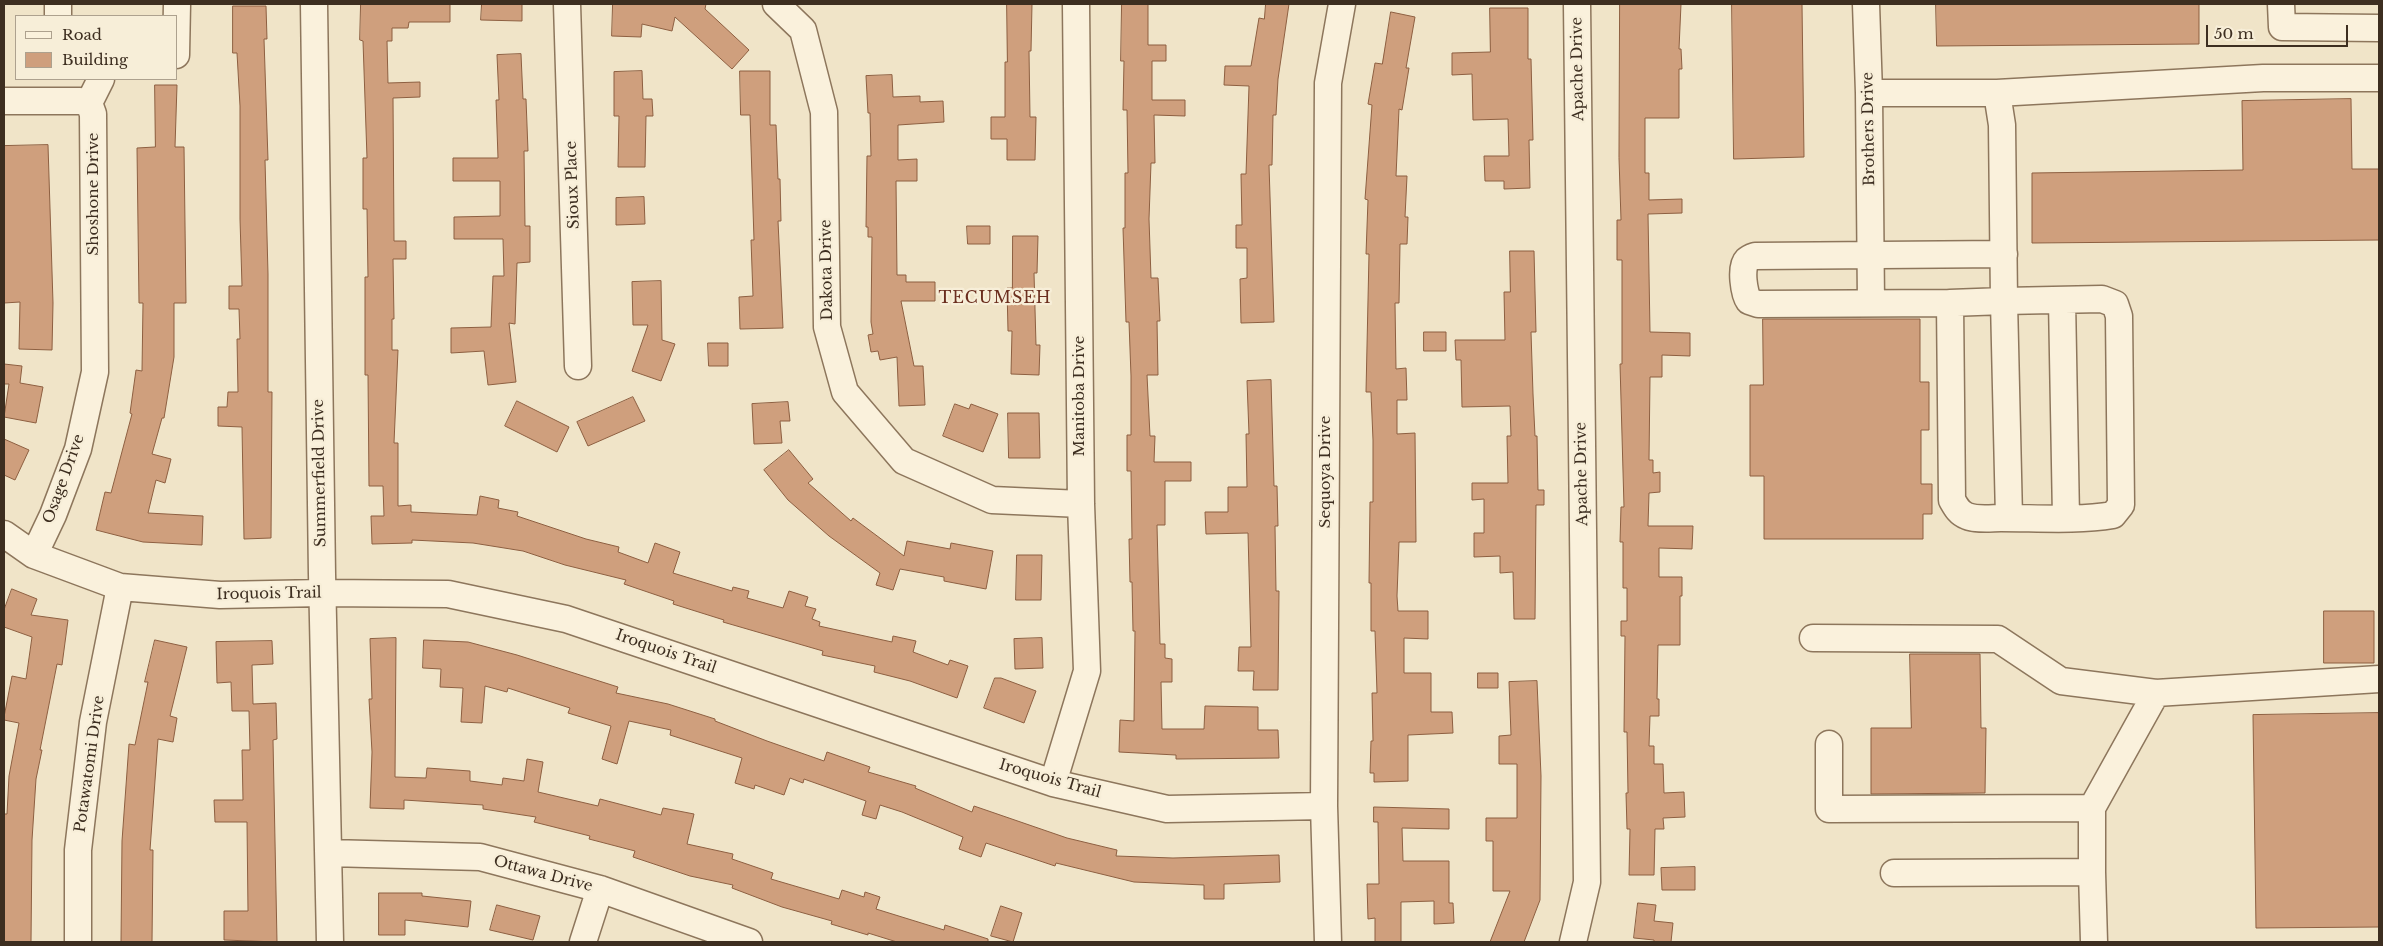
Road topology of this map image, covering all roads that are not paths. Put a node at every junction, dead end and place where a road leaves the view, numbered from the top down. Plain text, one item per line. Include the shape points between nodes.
1 (314, 4) edge
2 (567, 4) edge
3 (776, 4) edge
4 (1076, 4) edge
5 (1342, 4) edge
6 (1577, 4) edge
7 (1866, 4) edge
8 (2281, 4) edge
9 (2379, 28) edge
10 (2379, 78) edge
11 (100, 80) edge
12 (60, 89) edge
13 (1869, 93) junction
14 (1997, 93) junction
15 (4, 101) edge
16 (89, 103) junction
17 (2004, 254) junction
18 (1870, 255) junction
19 (2062, 300) junction
20 (2004, 301) junction
21 (1871, 303) junction
22 (1950, 303) junction
23 (578, 366) dead end
24 (95, 372) joint
25 (1080, 504) junction
26 (2008, 518) junction
27 (2066, 518) junction
28 (4, 534) edge
29 (34, 555) junction
30 (120, 587) junction
31 (322, 593) junction
32 (1813, 638) dead end
33 (2379, 679) edge
34 (2156, 693) junction
35 (1829, 744) dead end
36 (1053, 782) junction
37 (1324, 806) junction
38 (2092, 808) junction
39 (329, 853) junction
40 (2092, 872) junction
41 (1894, 873) dead end
42 (600, 889) junction
43 (78, 942) edge
44 (330, 942) edge
45 (583, 942) edge
46 (749, 942) edge
47 (1328, 942) edge
48 (1573, 942) edge
49 (2094, 942) edge

1 - 31 street, Summerfield Drive
2 - 23 street, Sioux Place
3 - 25 street, Dakota Drive via 803,30 824,112 827,327 845,392 904,461 992,500
4 - 25 street, Manitoba Drive
5 - 37 street, Sequoya Drive via 1328,83
6 - 48 street, Apache Drive via 1587,882
7 - 13 street, Brothers Drive
8 - 9 street via 2282,27
10 - 14 street via 2263,78
11 - 16 street
12 - 15 street
12 - 16 street
13 - 14 street
13 - 18 street, Brothers Drive
14 - 17 street via 2002,125
16 - 24 street, Shoshone Drive via 94,114
17 - 18 street
17 - 20 street
18 - 21 street, Brothers Drive
18 - 21 street via 1755,256 1744,266 1744,294 1749,301 1758,304
19 - 20 street
19 - 27 street
19 - 27 street via 2102,299 2116,304 2119,316 2121,505 2113,515
20 - 22 street
20 - 26 street
21 - 22 street
22 - 26 street via 1952,500 1958,511 1969,518
24 - 29 street, Osage Drive via 78,448
25 - 36 street, Manitoba Drive via 1087,671
26 - 27 street
28 - 29 street, Iroquois Trail
29 - 30 street, Iroquois Trail
30 - 31 street, Iroquois Trail via 220,595
30 - 43 street, Potawatomi Drive via 94,722 78,850
31 - 36 street, Iroquois Trail via 448,594 566,619
31 - 39 street, Summerfield Drive
32 - 34 street via 1998,639 2061,681
33 - 34 street
34 - 38 street
35 - 38 street via 1829,809
36 - 37 street, Iroquois Trail via 1167,809
37 - 47 street, Sequoya Drive
38 - 40 street
39 - 42 street, Ottawa Drive via 480,857
39 - 44 street, Summerfield Drive
40 - 41 street
40 - 49 street
42 - 45 street
42 - 46 street, Ottawa Drive

